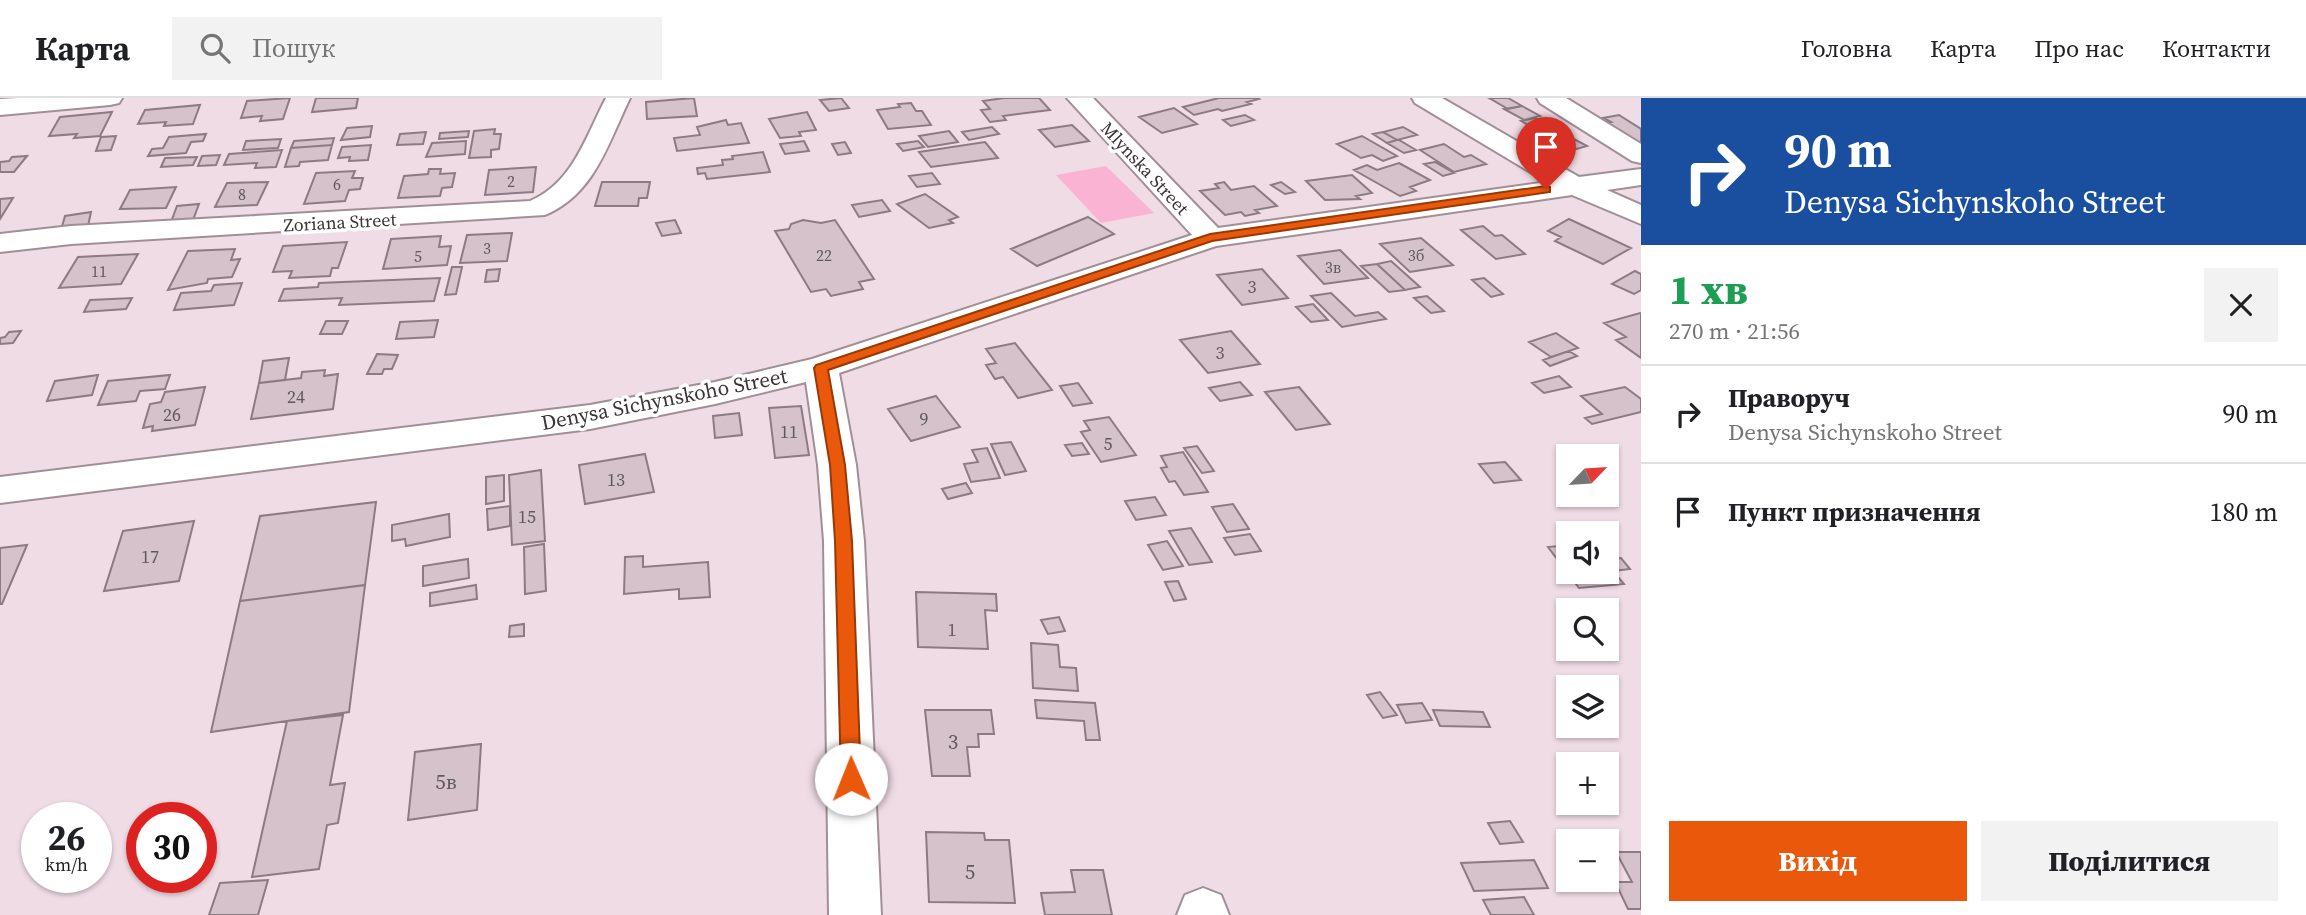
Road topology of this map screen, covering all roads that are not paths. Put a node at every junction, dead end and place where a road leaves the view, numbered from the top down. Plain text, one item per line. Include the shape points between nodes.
1 (110, 98) edge
2 (618, 98) edge
3 (1079, 98) edge
4 (1424, 98) edge
5 (1549, 98) edge
6 (0, 107) edge
7 (1641, 155) edge
8 (1641, 177) edge
9 (1572, 186) junction
10 (1641, 215) edge
11 (1210, 238) junction
12 (0, 243) edge
13 (821, 368) junction
14 (0, 489) edge
15 (855, 915) edge

1 - 6 street
2 - 12 street, Zoriana Street via 589,159 566,193 535,209
3 - 11 street, Mlynska Street
4 - 9 street
5 - 7 street
8 - 9 street, Denysa Sichynskoho Street
9 - 10 street
9 - 11 street, Denysa Sichynskoho Street
11 - 13 street, Denysa Sichynskoho Street
13 - 14 street, Denysa Sichynskoho Street via 590,416
13 - 15 street via 844,541

